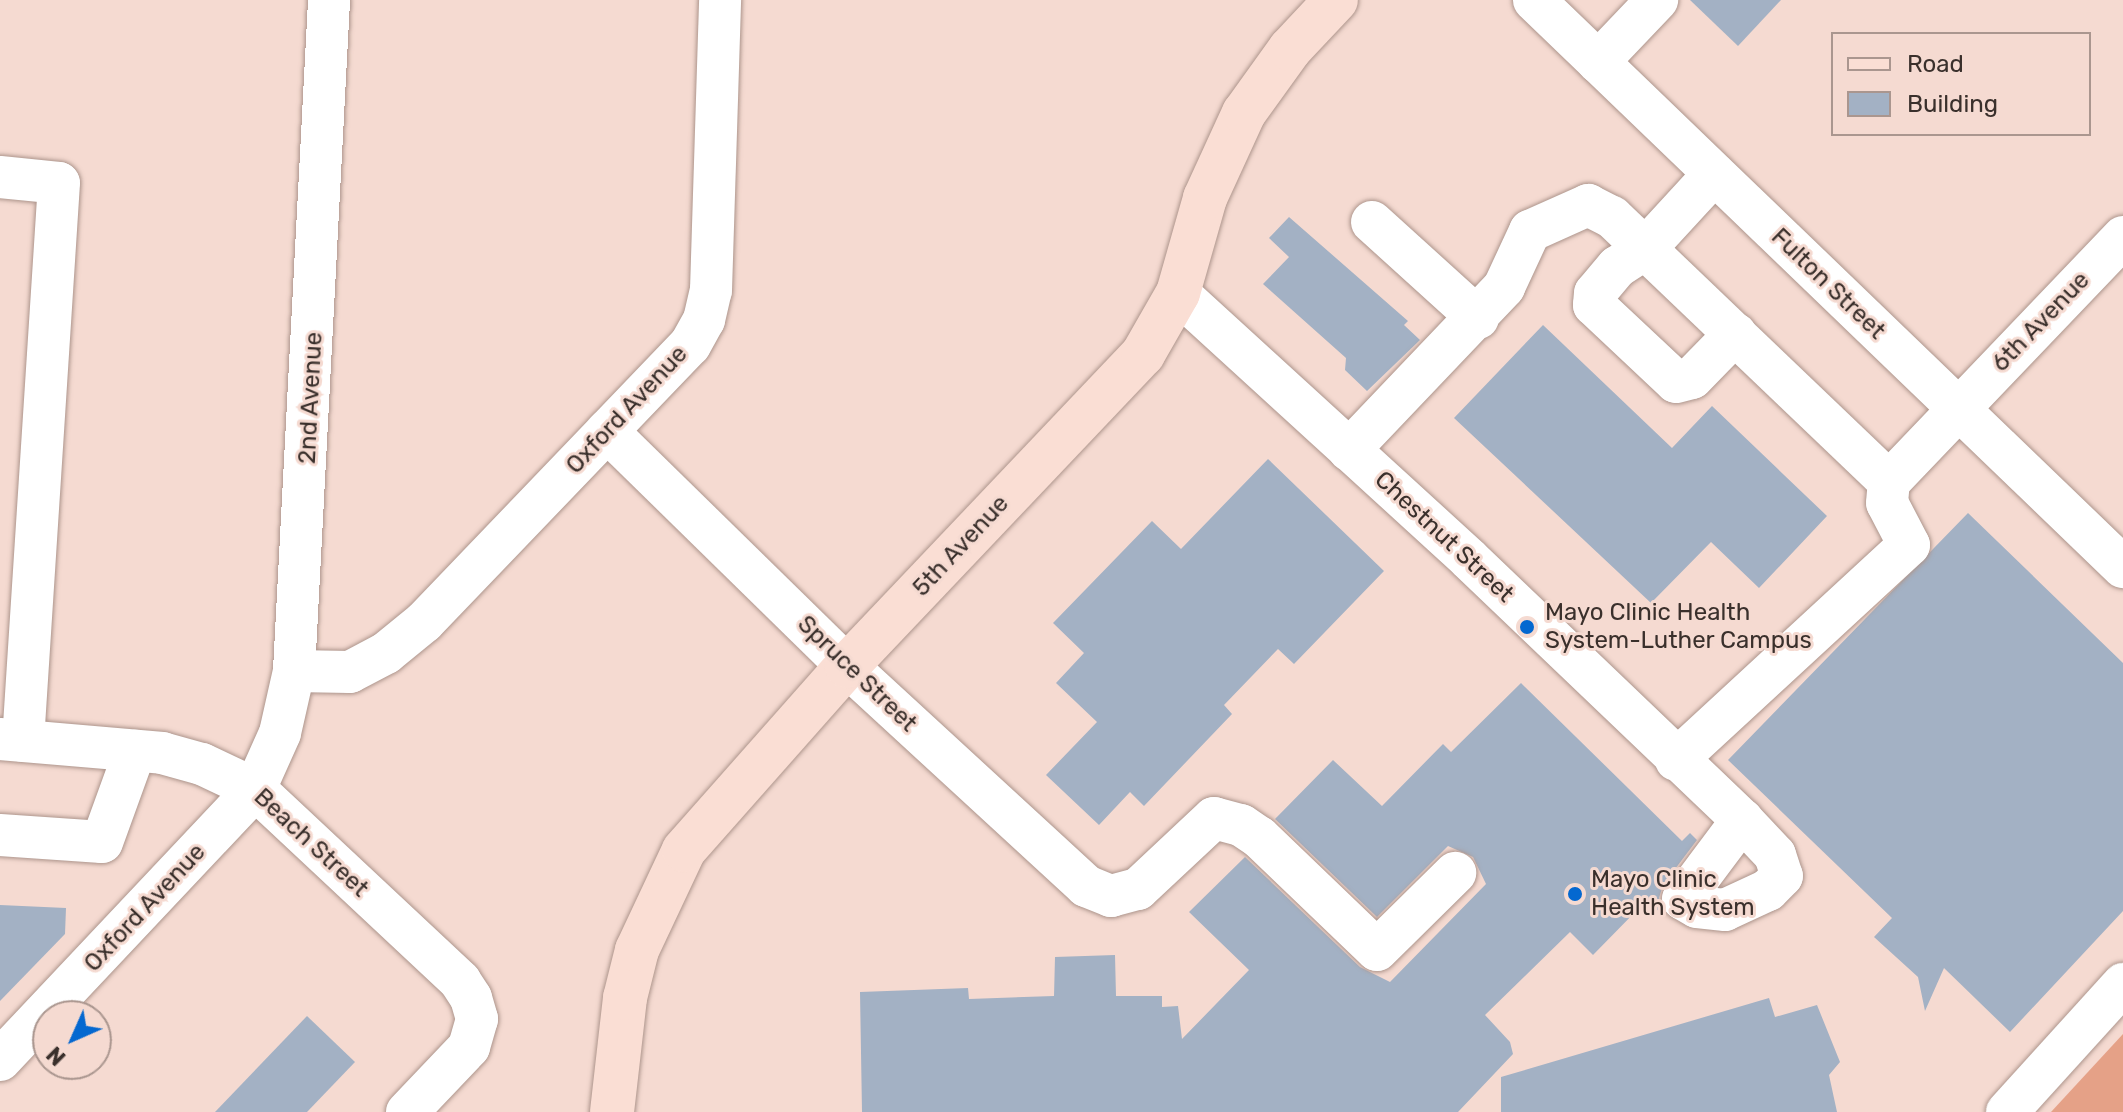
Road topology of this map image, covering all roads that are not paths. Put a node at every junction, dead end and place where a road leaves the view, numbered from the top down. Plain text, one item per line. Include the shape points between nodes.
1 (329, 0) edge
2 (720, 0) edge
3 (1336, 0) edge
4 (1534, 0) edge
5 (1657, 0) edge
6 (1598, 62) junction
7 (1714, 174) junction
8 (0, 177) edge
9 (1372, 222) dead end
10 (2123, 237) edge
11 (1645, 249) junction
12 (1178, 293) junction
13 (1478, 318) junction
14 (1735, 334) junction
15 (1958, 407) junction
16 (607, 431) junction
17 (1349, 450) junction
18 (1889, 482) junction
19 (2123, 567) edge
20 (847, 666) junction
21 (294, 671) junction
22 (11, 740) edge
23 (135, 751) junction
24 (1690, 773) junction
25 (255, 789) junction
26 (1742, 820) dead end
27 (0, 835) edge
28 (1455, 873) dead end
29 (2123, 984) edge
30 (0, 1060) edge
31 (612, 1105) edge
32 (407, 1112) edge
33 (2007, 1112) edge

1 - 21 street, 2nd Avenue
2 - 16 street, Oxford Avenue via 711,290 704,320 690,345
3 - 12 main road, 5th Avenue via 1290,49 1233,134 1205,198
4 - 6 street, Fulton Street
5 - 6 street
6 - 7 street, Fulton Street
7 - 11 street
7 - 15 street, Fulton Street
8 - 22 street via 59,183
9 - 13 street
10 - 15 street, 6th Avenue
11 - 13 street via 1596,206 1539,224 1525,239 1504,287
11 - 14 street
11 - 14 street via 1617,267 1595,293 1597,310 1676,382 1692,378
12 - 17 street, Chestnut Street
12 - 20 main road, 5th Avenue via 1143,354
13 - 17 street
14 - 18 street
15 - 18 street, 6th Avenue
15 - 19 street, Fulton Street
16 - 20 street, Spruce Street
16 - 21 street, Oxford Avenue via 424,622 386,653 350,672
17 - 24 street, Chestnut Street
18 - 24 street via 1887,503 1909,545
20 - 28 street, Spruce Street via 1076,880 1097,892 1120,896 1150,882 1214,818 1241,825 1259,837 1377,950
20 - 31 main road, 5th Avenue via 684,850 637,950 625,998
21 - 25 street, 2nd Avenue via 280,733
22 - 23 street, Beach Street
23 - 25 street, Beach Street via 202,764
23 - 27 street via 102,842
24 - 26 street, Chestnut Street
25 - 30 street, Oxford Avenue
25 - 32 street, Beach Street via 460,981 477,1019 469,1047
29 - 33 street

